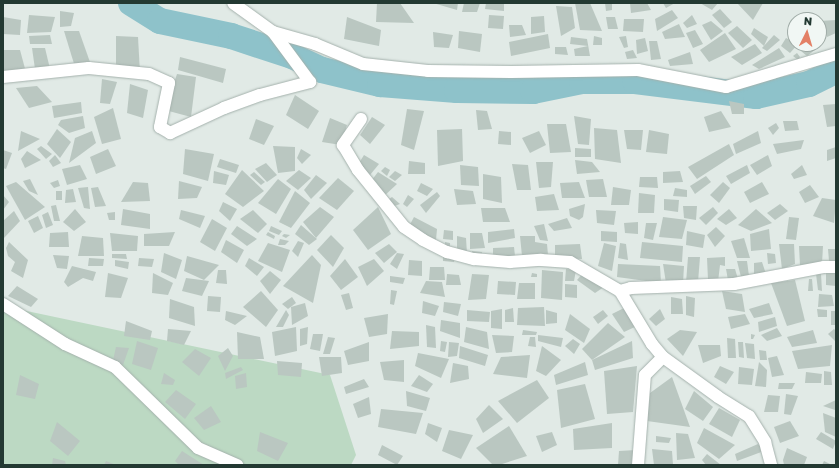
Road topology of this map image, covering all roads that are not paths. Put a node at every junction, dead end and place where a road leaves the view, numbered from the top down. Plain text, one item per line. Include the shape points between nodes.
1 (233, 3) edge
2 (273, 32) junction
3 (836, 54) edge
4 (3, 78) edge
5 (361, 119) dead end
6 (836, 267) edge
7 (620, 291) junction
8 (3, 304) edge
9 (663, 357) junction
10 (237, 465) edge
11 (638, 465) edge
12 (771, 465) edge

1 - 2 street
2 - 3 street via 315,44 363,64 428,71 638,70 726,87
2 - 4 street via 310,82 260,95 170,132 160,127 169,84 149,74 89,68
5 - 7 street via 343,146 358,170 410,231 447,252 474,259 570,262
6 - 7 street via 734,284 631,288
7 - 9 street via 652,344
8 - 10 street via 65,344 115,368 198,448
9 - 11 street via 645,375
9 - 12 street via 748,416 766,442

